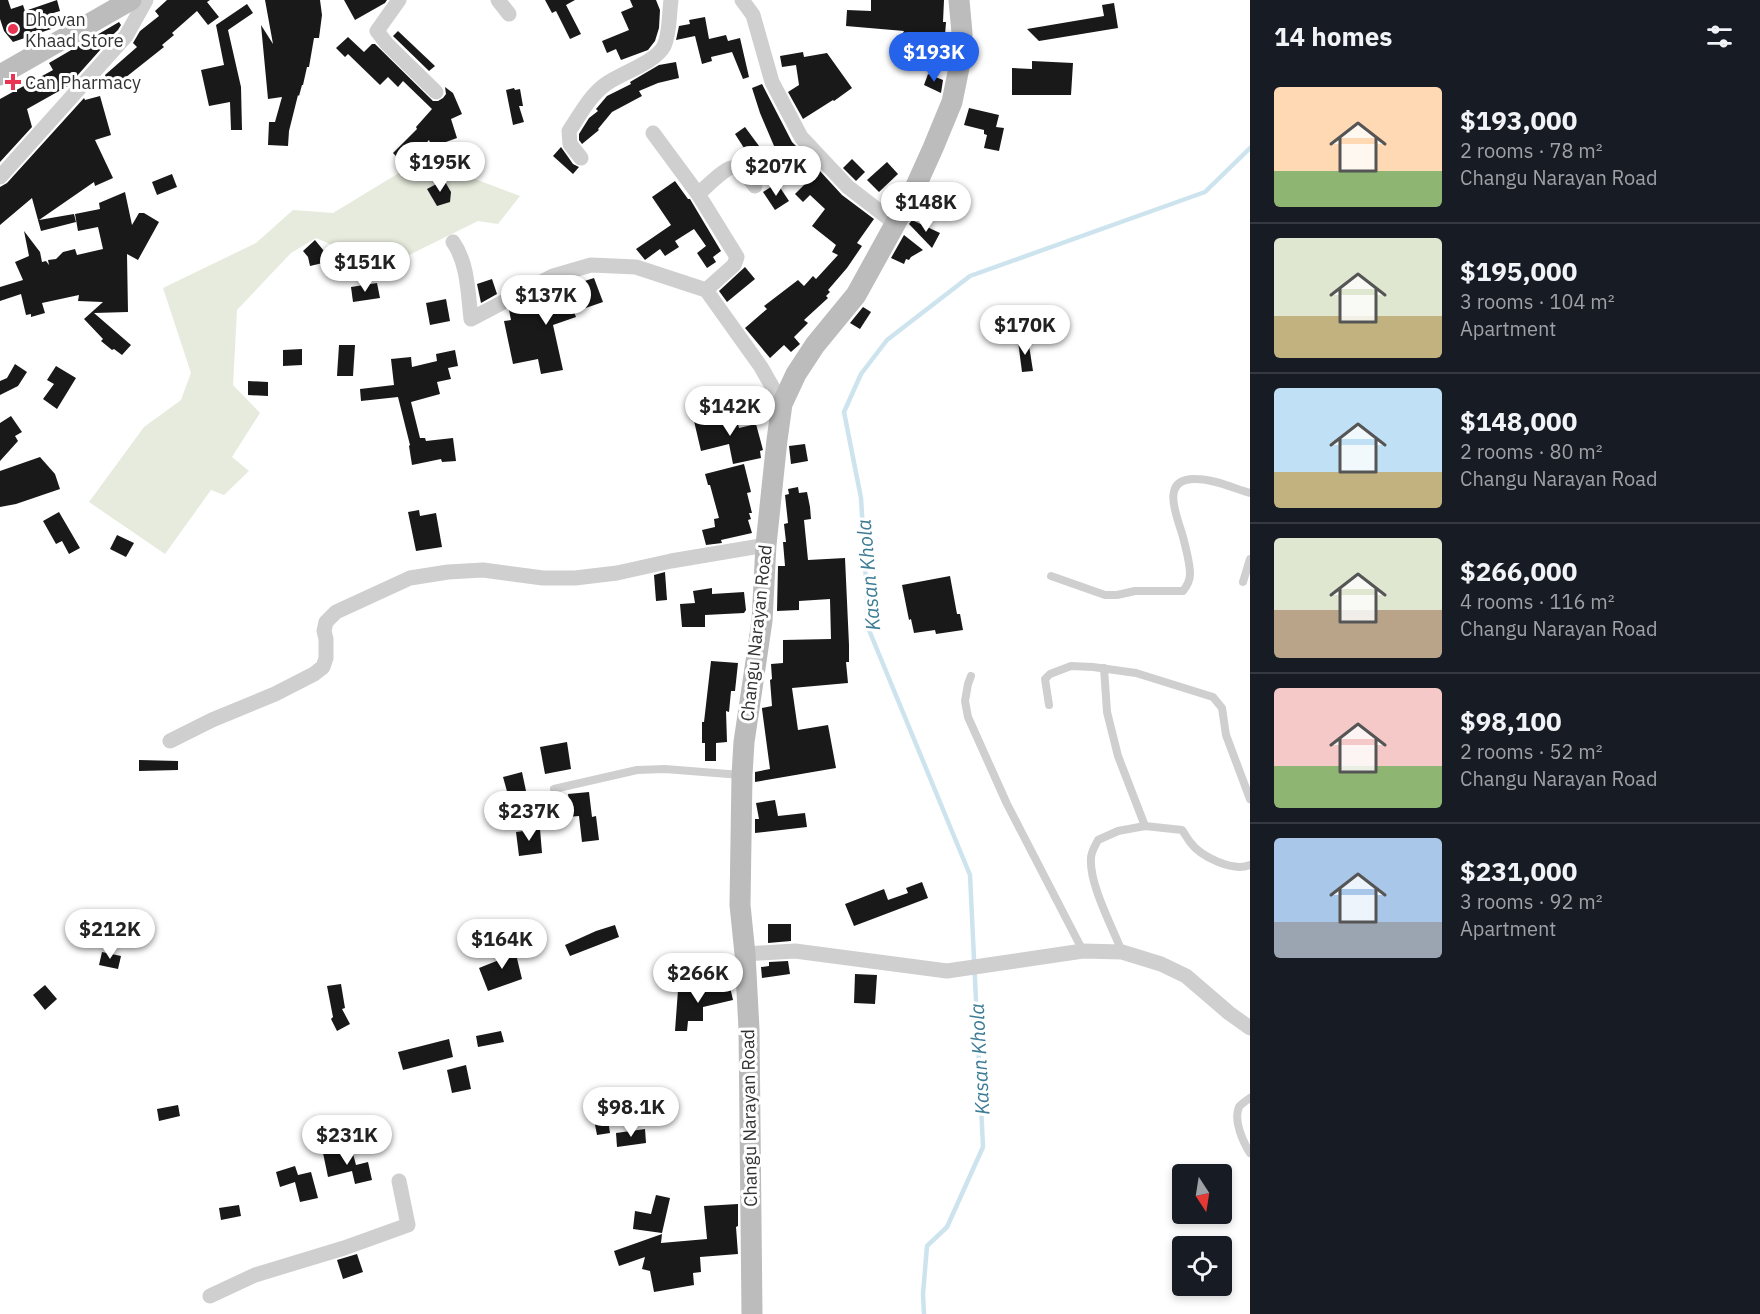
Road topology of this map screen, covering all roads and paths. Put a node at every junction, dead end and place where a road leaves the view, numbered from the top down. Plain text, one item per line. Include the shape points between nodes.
1 (131, 0) edge
2 (146, 0) edge
3 (399, 0) edge
4 (498, 0) edge
5 (671, 0) edge
6 (742, 0) edge
7 (959, 0) edge
8 (509, 14) dead end
9 (1, 71) edge
10 (436, 92) dead end
11 (652, 133) dead end
12 (581, 158) dead end
13 (0, 177) edge
14 (755, 186) dead end
15 (698, 194) junction
16 (896, 224) junction
17 (453, 242) dead end
18 (706, 290) junction
19 (782, 404) junction
20 (1250, 493) edge
21 (766, 545) junction
22 (1250, 559) edge
23 (1051, 576) dead end
24 (1243, 582) dead end
25 (1104, 668) junction
26 (972, 676) dead end
27 (1049, 705) dead end
28 (170, 741) dead end
29 (742, 775) junction
30 (554, 789) dead end
31 (1250, 799) edge
32 (1145, 826) junction
33 (1250, 866) edge
34 (1083, 951) junction
35 (1122, 952) junction
36 (745, 954) junction
37 (1250, 1028) edge
38 (1250, 1098) edge
39 (1250, 1153) edge
40 (399, 1181) dead end
41 (210, 1296) dead end
42 (752, 1314) edge

1 - 9 main road
2 - 13 street via 126,36
3 - 10 street via 377,31
4 - 8 street
5 - 12 street via 663,47 646,63 606,84 569,131 570,144
6 - 16 street via 753,15 772,82 801,136 848,187
7 - 16 main road, Changu Narayan Road via 962,53 952,102
11 - 15 street
14 - 15 street via 735,167 728,168
15 - 18 street via 737,257 734,266
16 - 19 main road, Changu Narayan Road via 856,295 796,374
17 - 18 street via 466,279 471,319 553,276 591,266 636,267
18 - 19 street via 761,367
19 - 21 main road, Changu Narayan Road
20 - 23 lane via 1198,479 1178,484 1173,504 1190,575 1183,591 1105,595
21 - 28 street via 575,578 483,570 410,578 336,612 326,622 323,667 314,674
21 - 29 main road, Changu Narayan Road via 762,621
22 - 24 lane
25 - 27 lane via 1071,666 1050,674 1045,679
25 - 31 lane via 1136,673 1213,697 1222,708 1226,735
25 - 32 lane via 1112,734
26 - 34 lane via 965,700 968,717 1007,804
29 - 30 lane via 665,768 637,770
29 - 36 main road, Changu Narayan Road via 740,905
32 - 33 lane via 1182,830 1198,850 1218,862 1239,868
32 - 35 lane via 1098,840 1091,855 1091,872
34 - 35 street
34 - 36 street via 947,971 795,951
35 - 37 street via 1186,976
36 - 42 main road, Changu Narayan Road
38 - 39 lane via 1242,1103 1237,1117
40 - 41 street via 408,1225 255,1275

